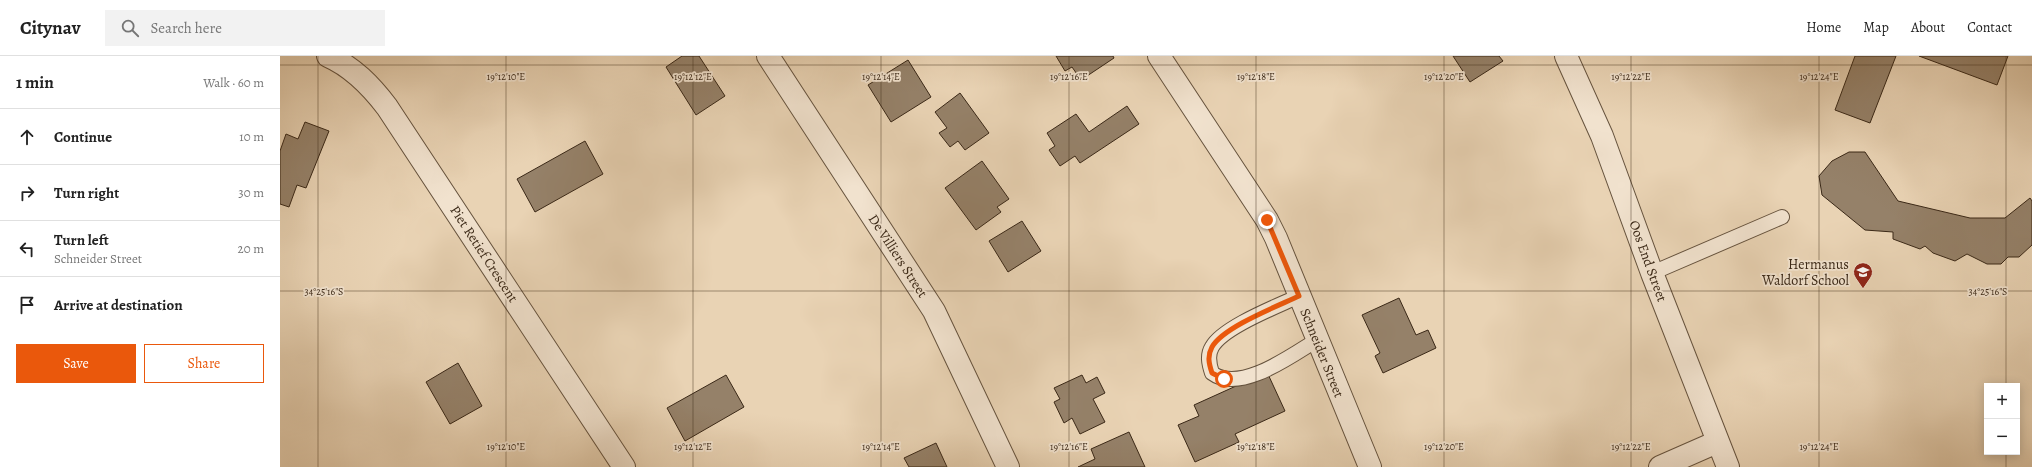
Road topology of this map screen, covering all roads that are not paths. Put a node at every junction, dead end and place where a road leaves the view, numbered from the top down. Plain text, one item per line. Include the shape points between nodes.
1 (328, 56) edge
2 (768, 56) edge
3 (1159, 56) edge
4 (1566, 56) edge
5 (1782, 217) dead end
6 (1652, 273) junction
7 (1299, 296) junction
8 (1317, 340) junction
9 (1717, 442) junction
10 (624, 467) edge
11 (1008, 467) edge
12 (1370, 467) edge
13 (1660, 467) edge
14 (1728, 467) edge

1 - 10 street, Piet Retief Crescent via 366,81 387,107
2 - 11 street, De Villiers Street via 934,311
3 - 7 street, Schneider Street via 1267,220
4 - 6 street, Oos End Street via 1602,136
5 - 6 lane
6 - 9 street, Oos End Street
7 - 8 street, Schneider Street
7 - 8 lane via 1253,318 1218,340 1212,347 1209,358 1212,373 1224,379 1243,378 1268,369
8 - 12 street, Schneider Street
9 - 13 street
9 - 14 street, Oos End Street

